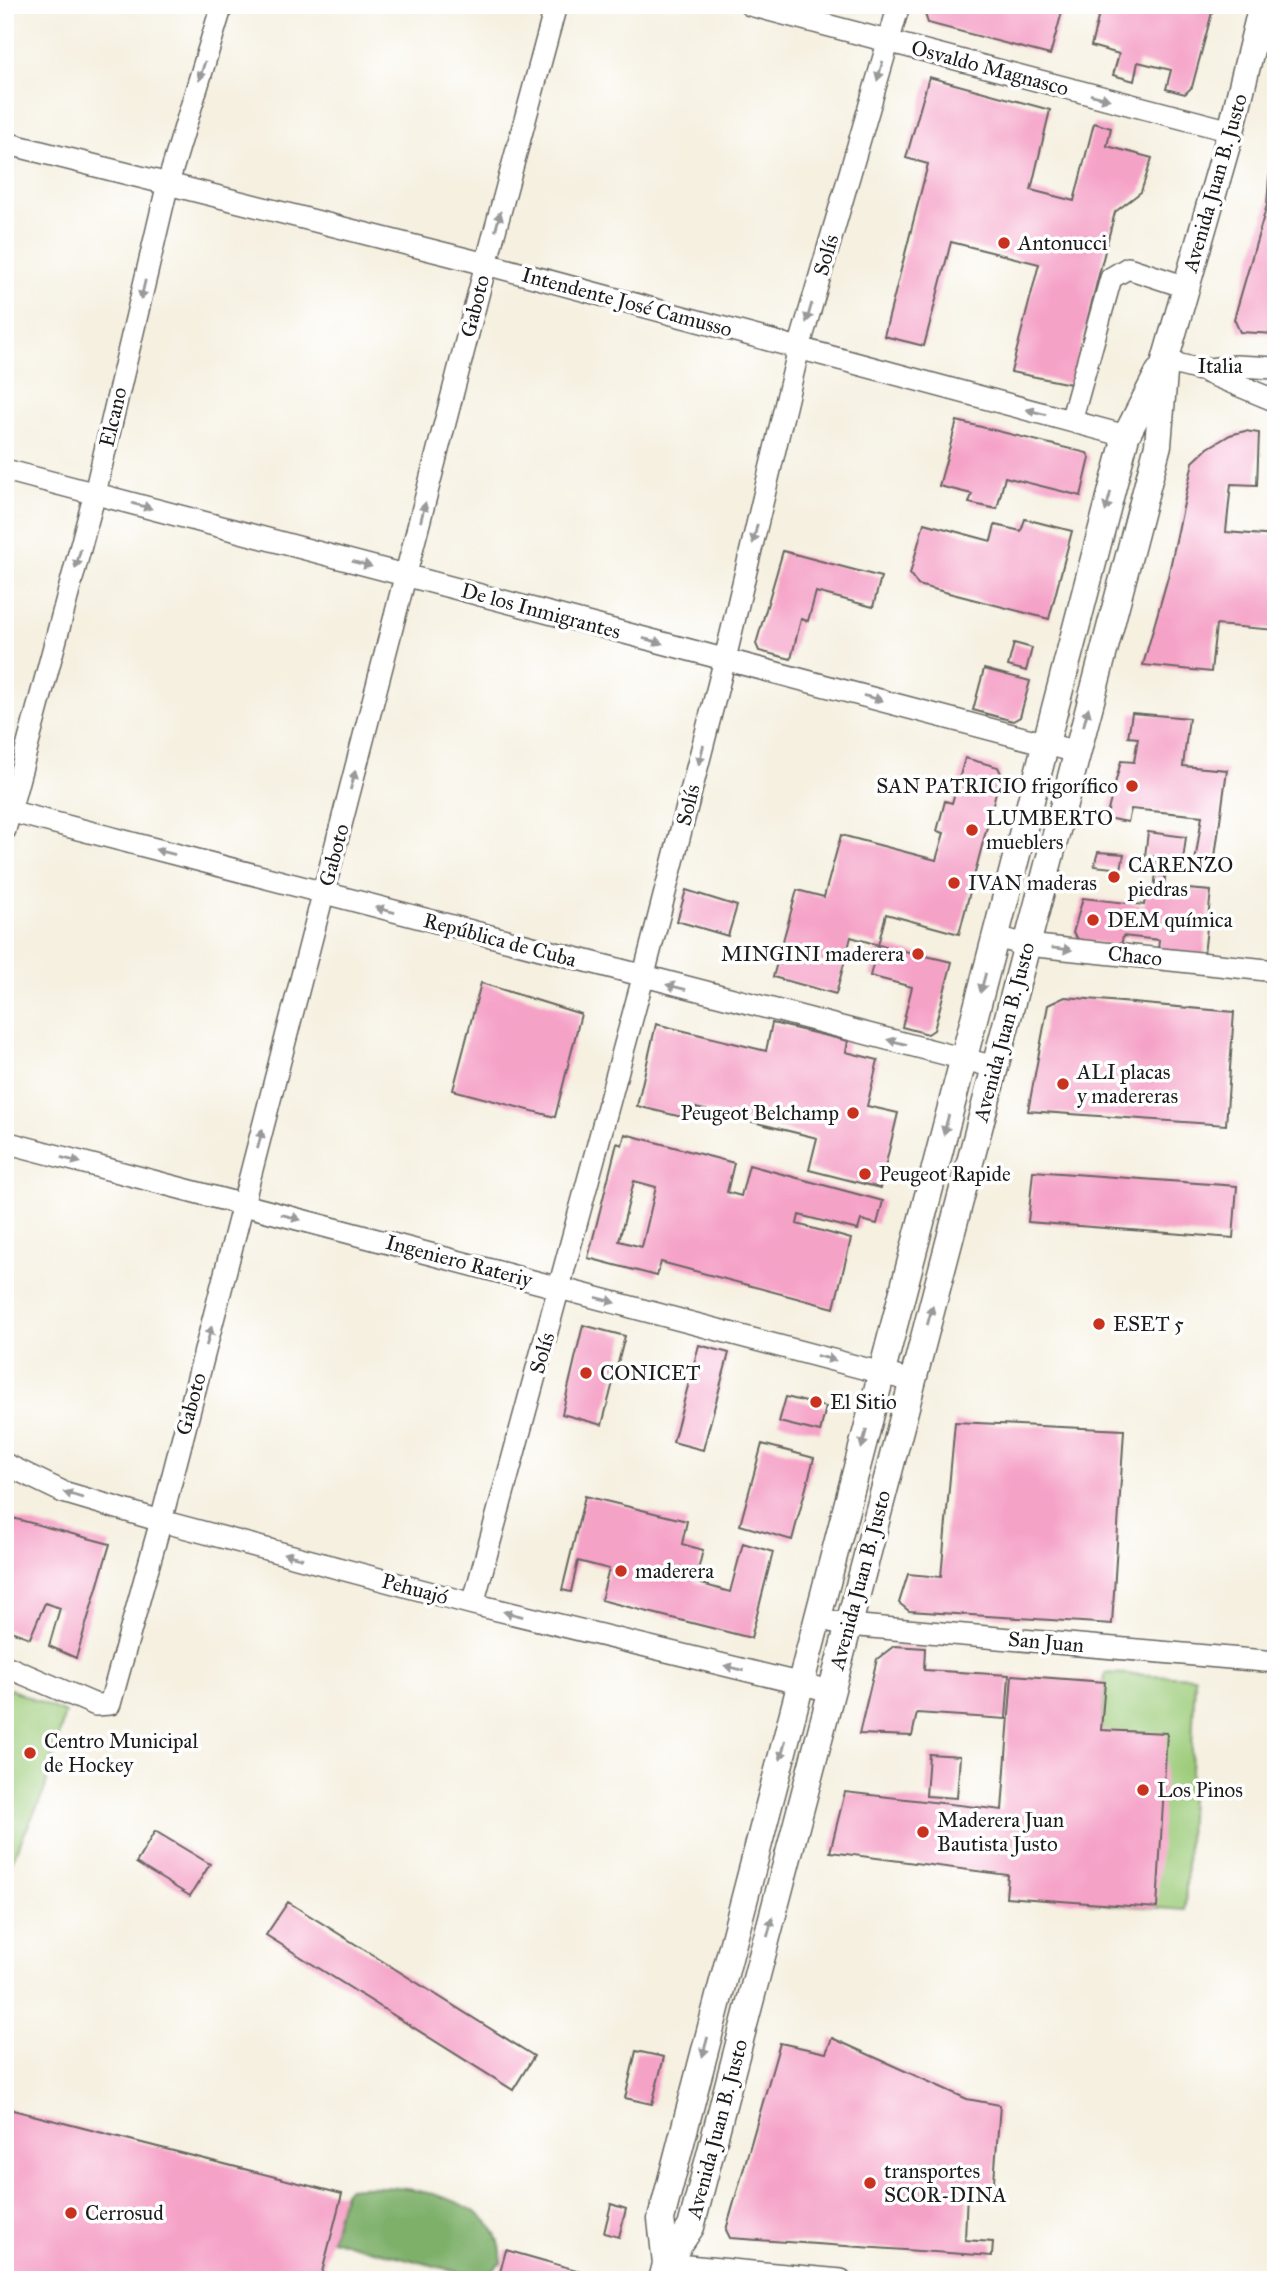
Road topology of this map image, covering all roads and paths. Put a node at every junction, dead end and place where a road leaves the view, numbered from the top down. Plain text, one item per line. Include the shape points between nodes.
1 (222, 5) edge
2 (556, 5) edge
3 (750, 5) edge
4 (898, 5) edge
5 (1262, 5) edge
6 (1265, 35) edge
7 (888, 41) junction
8 (1231, 131) junction
9 (5, 143) edge
10 (169, 183) junction
11 (486, 264) junction
12 (1186, 287) junction
13 (799, 348) junction
14 (1165, 361) junction
15 (1276, 368) edge
16 (1200, 370) junction
17 (1276, 401) edge
18 (1071, 421) junction
19 (1126, 436) junction
20 (5, 470) edge
21 (95, 493) junction
22 (407, 576) junction
23 (725, 659) junction
24 (1045, 744) junction
25 (1077, 752) junction
26 (7, 817) edge
27 (323, 893) junction
28 (995, 937) junction
29 (1027, 945) junction
30 (1276, 971) edge
31 (643, 978) junction
32 (963, 1059) junction
33 (995, 1067) junction
34 (5, 1142) edge
35 (243, 1205) junction
36 (561, 1287) junction
37 (881, 1373) junction
38 (912, 1381) junction
39 (5, 1464) edge
40 (161, 1521) junction
41 (473, 1604) junction
42 (817, 1618) junction
43 (848, 1625) junction
44 (1276, 1662) edge
45 (5, 1665) edge
46 (800, 1684) junction
47 (831, 1691) junction
48 (664, 2272) edge
49 (841, 2280) edge

1 -> 10 street, Elcano
11 -> 2 street, Gaboto
3 - 7 street, Osvaldo Magnasco
4 - 7 street, Solís
5 - 6 main road, Avenida Juan B. Justo
6 - 8 main road, Avenida Juan B. Justo
7 -> 8 street, Osvaldo Magnasco
7 -> 13 street, Solís
8 - 12 main road, Avenida Juan B. Justo
9 - 10 street, Intendente José Camusso
10 - 11 street, Intendente José Camusso
10 -> 21 street, Elcano
11 - 13 street, Intendente José Camusso
22 -> 11 street, Gaboto
12 - 14 main road, Avenida Juan B. Justo
12 - 18 street via 1128,268 1111,278
18 -> 13 street, Intendente José Camusso
13 -> 23 street, Solís
14 - 16 street, Italia
14 - 19 main road, Avenida Juan B. Justo
25 -> 14 main road, Avenida Juan B. Justo via 1158,445
15 - 16 street, Italia
16 - 17 street
18 - 19 street, Intendente José Camusso
19 -> 24 main road, Avenida Juan B. Justo
20 - 21 street, De los Inmigrantes
21 -> 22 street, De los Inmigrantes
21 -> 26 street, Elcano
22 -> 23 street, De los Inmigrantes
27 -> 22 street, Gaboto
23 -> 24 street, De los Inmigrantes
23 -> 31 street, Solís
24 - 25 street, De los Inmigrantes
24 - 28 main road, Avenida Juan B. Justo
25 - 29 main road, Avenida Juan B. Justo
27 -> 26 street, República de Cuba
31 -> 27 street, República de Cuba
35 -> 27 street, Gaboto
28 - 29 street, Chaco
28 -> 32 main road, Avenida Juan B. Justo
29 -> 30 street, Chaco
29 - 33 main road, Avenida Juan B. Justo
32 -> 31 street, República de Cuba
31 - 36 street, Solís
32 - 33 street, República de Cuba
32 -> 37 main road, Avenida Juan B. Justo
38 -> 33 main road, Avenida Juan B. Justo
34 -> 35 street, Ingeniero Rateriy
35 -> 36 street, Ingeniero Rateriy
40 -> 35 street, Gaboto
36 -> 37 street, Ingeniero Rateriy
36 - 41 street, Solís
37 - 38 street, Ingeniero Rateriy
37 -> 42 main road, Avenida Juan B. Justo
38 - 43 main road, Avenida Juan B. Justo
40 -> 39 street, Pehuajó via 63,1492
41 -> 40 street, Pehuajó
40 - 45 street, Gaboto via 110,1704 96,1705
46 -> 41 street, Pehuajó
42 - 43 street, San Juan
42 - 46 main road, Avenida Juan B. Justo
43 - 44 street, San Juan
43 - 47 main road, Avenida Juan B. Justo
46 - 47 street, Pehuajó
46 -> 48 main road, Avenida Juan B. Justo via 660,2219
48 -> 47 main road, Avenida Juan B. Justo via 691,2227
48 - 49 street

